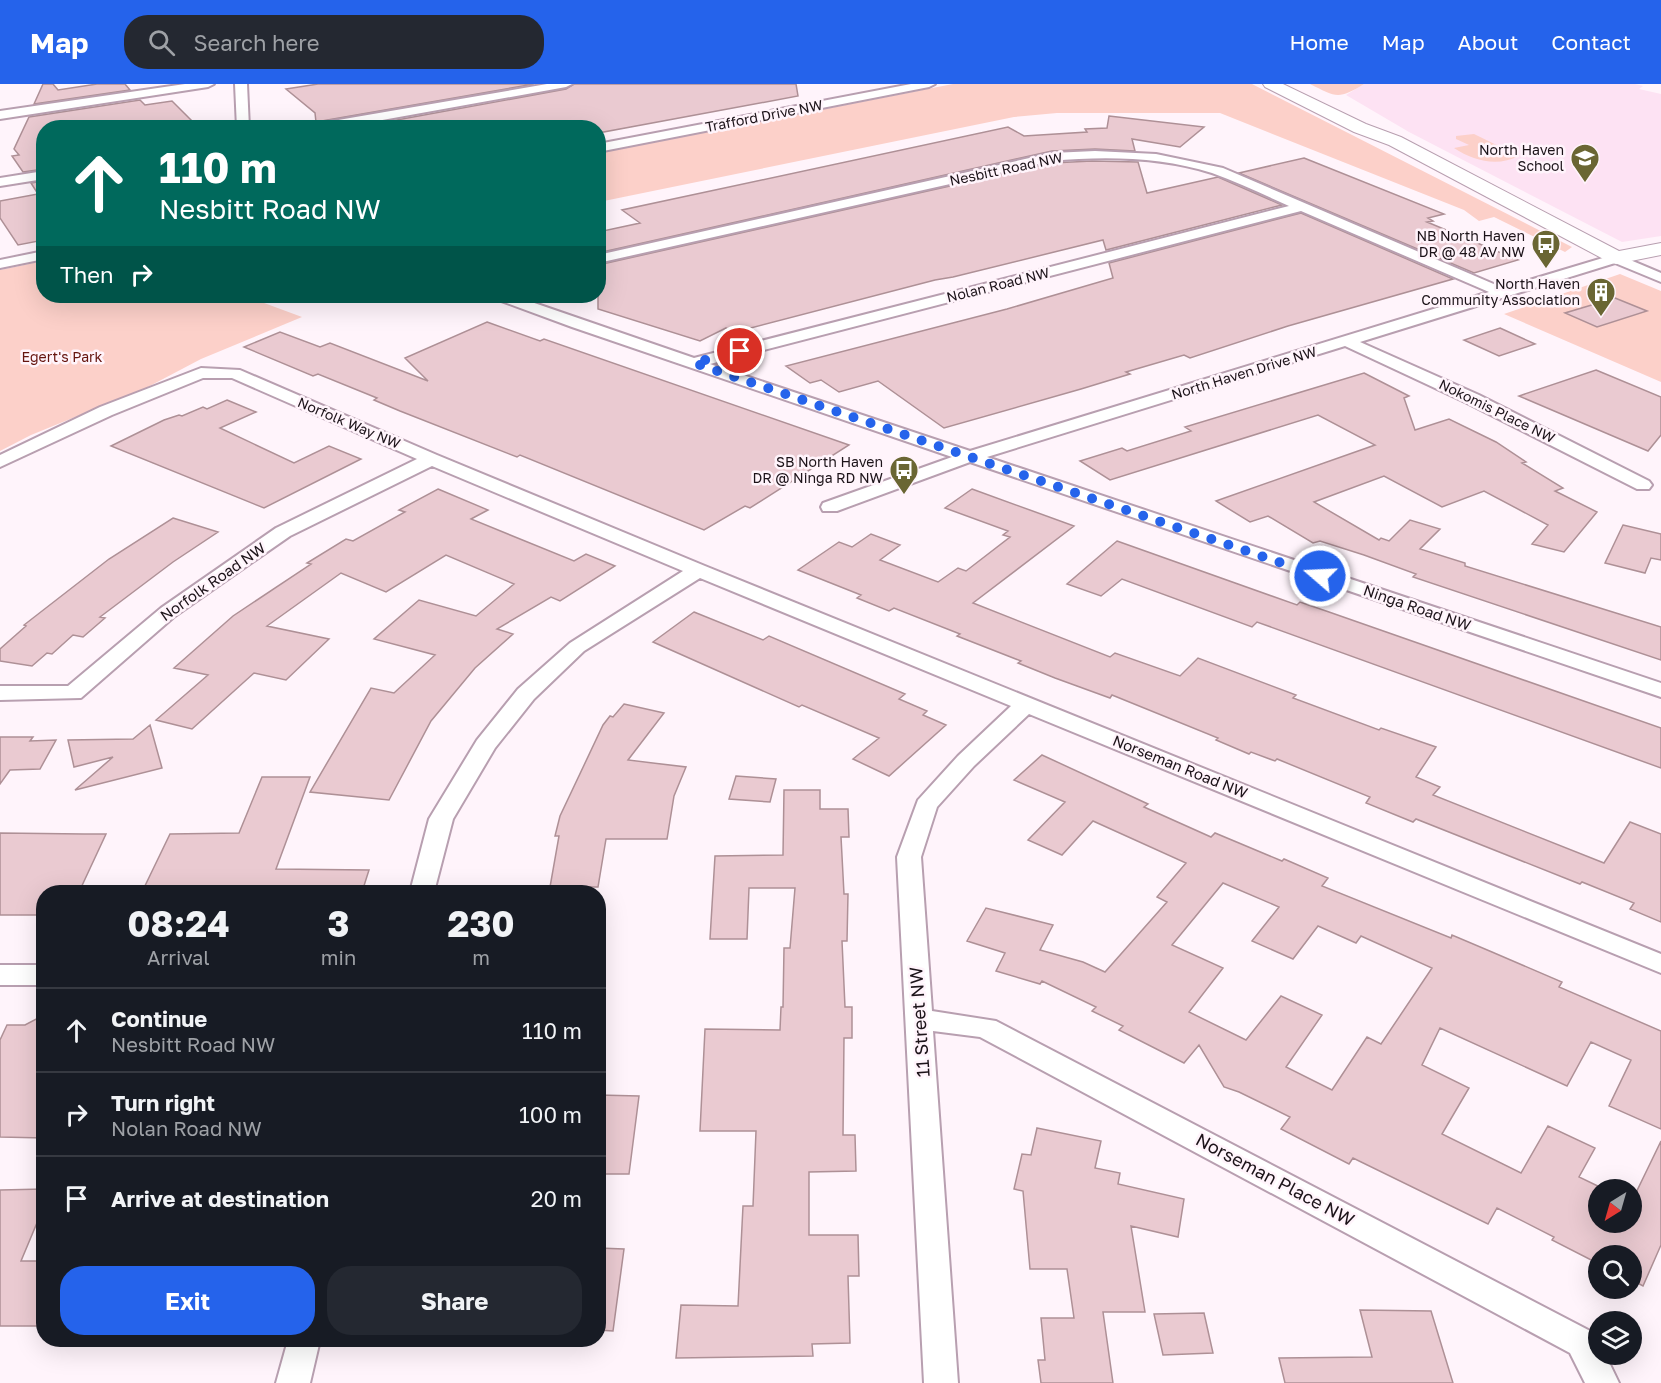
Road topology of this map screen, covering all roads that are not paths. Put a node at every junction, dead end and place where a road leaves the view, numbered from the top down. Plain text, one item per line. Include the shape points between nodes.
1 (208, 84) edge
2 (241, 84) edge
3 (566, 84) edge
4 (929, 84) edge
5 (1271, 84) edge
6 (1291, 84) edge
7 (0, 115) edge
8 (243, 120) edge
9 (361, 120) edge
10 (1395, 141) junction
11 (606, 146) edge
12 (36, 176) edge
13 (0, 182) edge
14 (1301, 207) junction
15 (1661, 249) edge
16 (36, 257) edge
17 (606, 257) edge
18 (1616, 258) junction
19 (0, 264) edge
20 (1661, 278) edge
21 (1503, 293) junction
22 (521, 303) edge
23 (1348, 342) junction
24 (694, 363) junction
25 (968, 457) junction
26 (431, 459) junction
27 (0, 462) edge
28 (1643, 485) dead end
29 (830, 507) dead end
30 (698, 570) junction
31 (1661, 690) edge
32 (0, 693) edge
33 (1026, 704) junction
34 (424, 885) edge
35 (1661, 964) edge
36 (0, 975) edge
37 (36, 975) edge
38 (920, 1019) junction
39 (302, 1347) edge
40 (293, 1383) edge
41 (941, 1383) edge
42 (1602, 1383) edge

1 - 7 street
2 - 8 street
3 - 9 street
4 - 11 street, Trafford Drive NW
5 - 10 street
6 - 10 street via 1375,124
10 - 18 street
12 - 13 street
14 - 17 street, Nesbitt Road NW via 1218,171 1177,160 1094,153 1052,157
14 - 21 street, Nesbitt Road NW
14 - 24 street, Nolan Road NW
15 - 18 street, North Haven Drive NW
16 - 19 street
18 - 20 street
18 - 21 street, North Haven Drive NW
21 - 23 street, North Haven Drive NW
22 - 24 street
23 - 25 street, North Haven Drive NW
23 - 28 street, Nokomis Place NW via 1473,399
24 - 25 street
25 - 29 street, North Haven Drive NW
25 - 31 street, Ninga Road NW
26 - 27 street, Norfolk Way NW via 234,373 201,373 106,411
26 - 30 street, Norfolk Way NW
26 - 32 street, Norfolk Road NW via 284,532 168,612 73,693
30 - 33 street, Norseman Road NW
30 - 34 street via 577,647 526,694 484,745 441,819
33 - 35 street, Norseman Road NW
33 - 38 street, 11 Street NW via 926,805 909,857
36 - 37 street
38 - 41 street, 11 Street NW
38 - 42 street, Norseman Place NW via 986,1028 1582,1342
39 - 40 street

